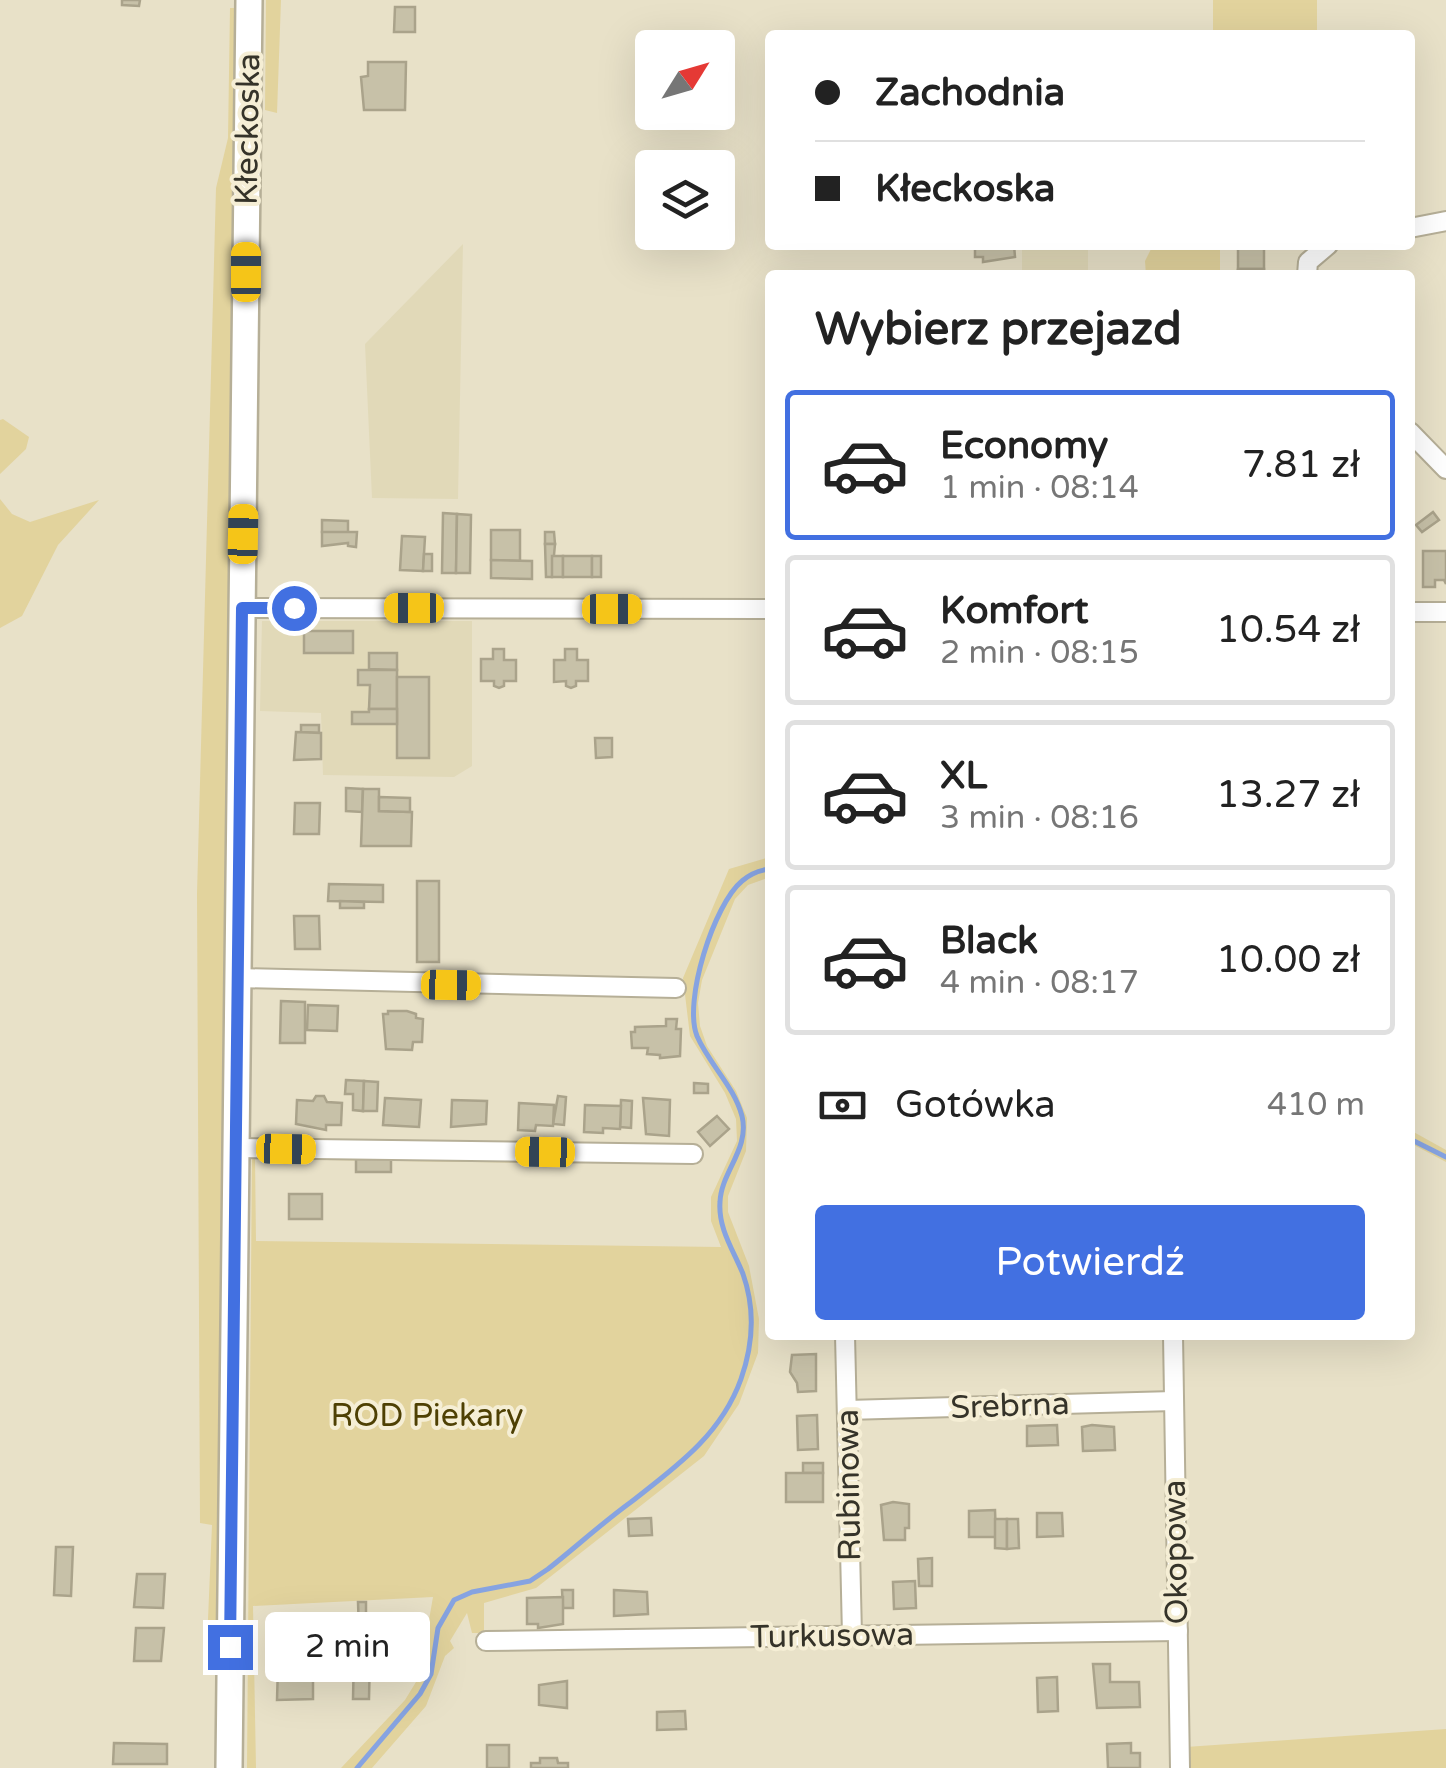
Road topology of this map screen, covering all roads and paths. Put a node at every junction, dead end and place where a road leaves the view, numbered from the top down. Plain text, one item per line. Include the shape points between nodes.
1 (249, 0) edge
2 (1446, 221) edge
3 (1415, 227) edge
4 (1322, 250) edge
5 (1308, 270) edge
6 (1415, 437) edge
7 (1446, 469) edge
8 (242, 608) junction
9 (765, 609) edge
10 (1415, 612) edge
11 (1446, 612) edge
12 (238, 978) junction
13 (676, 988) dead end
14 (236, 1148) junction
15 (693, 1154) dead end
16 (845, 1340) edge
17 (1172, 1340) edge
18 (1174, 1401) junction
19 (847, 1410) junction
20 (1178, 1631) junction
21 (852, 1635) junction
22 (486, 1641) dead end
23 (229, 1768) edge
24 (1180, 1768) edge

1 - 8 main road, Kłeckoska
2 - 3 street
4 - 5 street
6 - 7 street
8 - 9 street
8 - 12 main road, Kłeckoska
10 - 11 street
12 - 13 street
12 - 14 main road, Kłeckoska
14 - 15 street
14 - 23 main road, Kłeckoska
16 - 19 street, Rubinowa
17 - 18 street, Okopowa
18 - 19 street, Srebrna
18 - 20 street, Okopowa
19 - 21 street, Rubinowa
20 - 21 street, Turkusowa
20 - 24 street, Okopowa
21 - 22 street, Turkusowa

